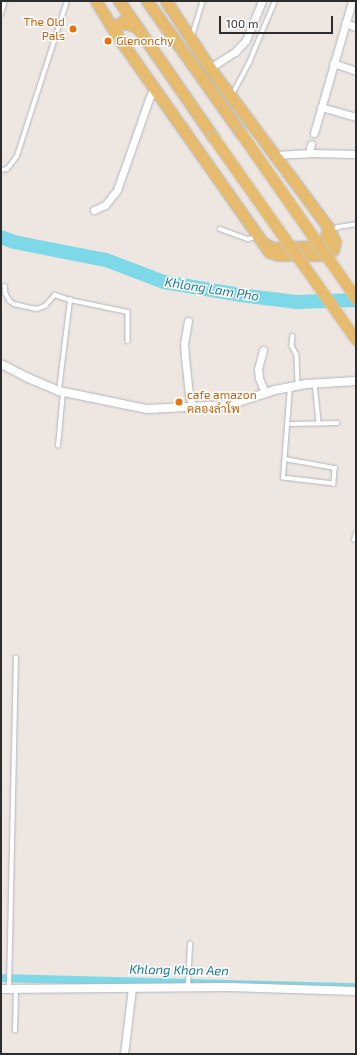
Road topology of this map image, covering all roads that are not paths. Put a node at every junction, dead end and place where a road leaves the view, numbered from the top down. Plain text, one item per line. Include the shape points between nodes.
1 (5, 1) edge
2 (68, 1) edge
3 (96, 1) edge
4 (119, 1) edge
5 (147, 1) edge
6 (166, 1) edge
7 (203, 1) edge
8 (262, 1) edge
9 (275, 1) edge
10 (352, 1) edge
11 (173, 13) junction
12 (1, 14) edge
13 (345, 23) junction
14 (164, 25) junction
15 (356, 26) edge
16 (137, 27) junction
17 (116, 34) junction
18 (191, 39) junction
19 (333, 63) junction
20 (210, 68) junction
21 (356, 71) edge
22 (154, 88) junction
23 (231, 96) junction
24 (321, 107) junction
25 (356, 117) edge
26 (314, 133) dead end
27 (312, 144) dead end
28 (309, 153) junction
29 (356, 154) edge
30 (275, 155) junction
31 (1, 170) edge
32 (94, 210) dead end
33 (356, 224) edge
34 (220, 229) dead end
35 (329, 229) junction
36 (259, 238) junction
37 (5, 286) dead end
38 (356, 298) edge
39 (70, 300) junction
40 (188, 321) dead end
41 (293, 336) dead end
42 (356, 340) edge
43 (128, 341) dead end
44 (263, 350) dead end
45 (1, 364) edge
46 (356, 380) edge
47 (315, 383) junction
48 (294, 386) junction
49 (61, 392) junction
50 (265, 393) junction
51 (193, 408) junction
52 (319, 423) junction
53 (337, 423) dead end
54 (291, 424) dead end
55 (58, 446) dead end
56 (285, 459) junction
57 (356, 533) edge
58 (354, 540) dead end
59 (16, 658) dead end
60 (190, 944) dead end
61 (189, 985) junction
62 (132, 988) junction
63 (9, 989) edge
64 (356, 991) edge
65 (15, 1031) dead end
66 (124, 1054) edge

1 - 12 lane
2 - 31 lane via 17,156 7,169
3 - 17 main road
4 - 16 main road
5 - 14 main road
6 - 11 main road
7 - 18 lane
8 - 20 street via 246,40 235,52
9 - 23 lane via 249,63
10 - 13 street
11 - 14 main road via 168,10 162,11 160,15
11 - 18 main road
13 - 15 street
13 - 19 street
14 - 38 main road, bridge
16 - 17 main road via 121,22
16 - 42 main road, bridge
17 - 22 main road
18 - 20 main road
19 - 21 street
19 - 24 street
20 - 23 main road
22 - 32 street via 118,190 105,205
22 - 36 main road
23 - 30 main road
24 - 25 street
24 - 26 street
27 - 28 street
28 - 29 street
28 - 30 street
30 - 35 main road
33 - 35 lane
34 - 36 lane via 248,239
35 - 36 main road via 325,241 319,246 272,248
37 - 39 lane via 10,301 20,306 37,309 49,303 55,295
39 - 43 lane via 128,312
39 - 49 lane
40 - 51 street via 184,342 189,394
41 - 48 lane via 292,346 297,355
44 - 50 street via 258,369
45 - 49 street via 26,378
46 - 47 street
47 - 48 street
47 - 52 lane
48 - 50 street
48 - 56 lane
49 - 51 street via 147,409
49 - 55 lane
50 - 51 street via 229,406
52 - 53 lane
52 - 54 lane
56 - 56 lane via 283,478 334,484 335,468
57 - 58 lane
59 - 63 lane
60 - 61 lane
61 - 62 street
61 - 64 street
62 - 63 street
62 - 66 street
63 - 65 lane

